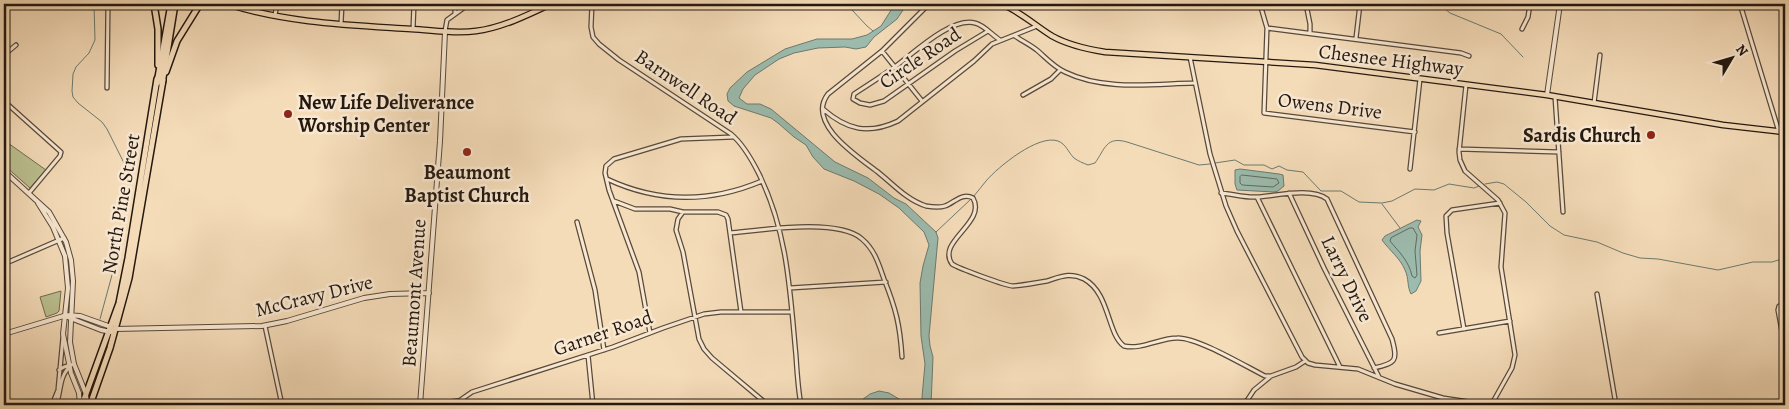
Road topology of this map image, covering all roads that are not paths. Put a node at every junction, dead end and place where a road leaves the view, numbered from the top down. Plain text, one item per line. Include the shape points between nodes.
1 (108, 4) edge
2 (154, 4) edge
3 (171, 4) edge
4 (175, 4) edge
5 (227, 4) edge
6 (277, 4) edge
7 (342, 4) edge
8 (414, 4) edge
9 (455, 4) edge
10 (469, 4) edge
11 (551, 4) edge
12 (592, 4) edge
13 (929, 4) edge
14 (1001, 4) edge
15 (1260, 4) edge
16 (1306, 4) edge
17 (1360, 4) edge
18 (1530, 4) edge
19 (1560, 4) edge
20 (1740, 4) edge
21 (201, 5) edge
22 (455, 14) junction
23 (275, 16) junction
24 (341, 24) junction
25 (1038, 26) junction
26 (1267, 28) junction
27 (413, 29) junction
28 (1522, 29) dead end
29 (988, 31) junction
30 (445, 32) junction
31 (1310, 32) junction
32 (1014, 36) junction
33 (1356, 38) junction
34 (1000, 40) junction
35 (16, 45) dead end
36 (882, 51) junction
37 (4, 55) edge
38 (1600, 55) dead end
39 (1469, 56) dead end
40 (1190, 57) junction
41 (1265, 61) junction
42 (895, 67) junction
43 (1060, 70) junction
44 (1420, 79) junction
45 (1194, 83) junction
46 (160, 84) junction
47 (909, 84) junction
48 (1466, 85) junction
49 (107, 88) dead end
50 (1023, 95) dead end
51 (1547, 95) junction
52 (1555, 97) junction
53 (4, 100) edge
54 (922, 101) junction
55 (1594, 104) junction
56 (823, 109) junction
57 (1415, 132) junction
58 (1779, 132) junction
59 (1785, 132) edge
60 (734, 137) junction
61 (1459, 149) junction
62 (1559, 152) junction
63 (1410, 169) dead end
64 (4, 171) edge
65 (606, 178) junction
66 (762, 181) junction
67 (29, 193) junction
68 (1222, 193) junction
69 (1289, 193) junction
70 (1257, 197) junction
71 (613, 201) junction
72 (1500, 203) junction
73 (683, 212) junction
74 (1563, 212) dead end
75 (577, 222) dead end
76 (780, 228) junction
77 (730, 232) junction
78 (62, 239) junction
79 (4, 264) edge
80 (886, 282) junction
81 (790, 288) junction
82 (429, 293) junction
83 (1597, 294) dead end
84 (1785, 304) edge
85 (741, 312) junction
86 (792, 312) junction
87 (65, 316) junction
88 (70, 317) junction
89 (695, 317) junction
90 (1510, 320) junction
91 (265, 326) junction
92 (112, 329) junction
93 (1464, 329) junction
94 (650, 332) junction
95 (1439, 333) dead end
96 (4, 334) edge
97 (63, 334) junction
98 (1785, 348) edge
99 (61, 350) junction
100 (604, 350) junction
101 (67, 354) junction
102 (588, 355) junction
103 (902, 357) dead end
104 (1305, 361) junction
105 (71, 366) junction
106 (1340, 367) junction
107 (1374, 368) junction
108 (59, 370) junction
109 (71, 375) junction
110 (63, 376) junction
111 (1271, 376) junction
112 (1379, 378) junction
113 (86, 394) junction
114 (459, 401) junction
115 (54, 405) edge
116 (81, 405) edge
117 (89, 405) edge
118 (282, 405) edge
119 (420, 405) edge
120 (429, 405) edge
121 (466, 405) edge
122 (593, 405) edge
123 (768, 405) edge
124 (801, 405) edge
125 (1244, 405) edge
126 (1489, 405) edge
127 (1494, 405) edge
128 (1616, 405) edge

1 - 49 street
2 - 46 highway
3 - 46 highway, North Pine Street
4 - 46 highway, North Pine Street
5 - 23 main road
6 - 23 street
7 - 24 street
8 - 27 street
9 - 22 street
10 - 22 street
11 - 30 main road via 501,25 476,31
12 - 60 street, Barnwell Road via 590,27 599,44
13 - 36 street
14 - 25 main road, Chesnee Highway
15 - 26 street
16 - 31 street
17 - 33 street
18 - 28 street
19 - 51 street
20 - 58 street
21 - 46 highway via 177,41
22 - 30 street via 447,20
23 - 24 main road
24 - 27 main road
25 - 32 street
25 - 40 main road, Chesnee Highway via 1050,35 1095,51
26 - 31 street
26 - 41 street
27 - 30 main road
29 - 34 street, Circle Road
29 - 42 street, Circle Road via 974,23 952,27
29 - 47 street, Circle Road
30 - 82 street, Beaumont Avenue
31 - 33 street
32 - 34 street
32 - 43 street via 1038,50
33 - 39 street
34 - 54 street
35 - 37 street
36 - 42 street
36 - 56 street via 828,94
38 - 55 street
40 - 41 main road, Chesnee Highway
40 - 45 street
41 - 44 main road, Chesnee Highway
41 - 57 street, Owens Drive via 1264,113
42 - 47 street
42 - 47 street, Circle Road via 854,94 854,100 865,104 880,103
43 - 45 street via 1103,84
43 - 50 street
44 - 48 main road, Chesnee Highway
44 - 57 street
45 - 68 street
46 - 92 highway, North Pine Street
47 - 54 street
48 - 51 main road, Chesnee Highway
48 - 61 street
51 - 52 main road, Chesnee Highway
52 - 55 main road, Chesnee Highway
52 - 62 street
53 - 67 street via 61,152
54 - 56 street via 898,121 868,129 846,125
55 - 58 main road, Chesnee Highway
56 - 111 street via 828,125 847,149 910,198 924,205 941,207 963,197 973,198 975,205 971,220 948,252 955,266 1009,285 1041,282 1064,275 1079,277 1088,282 1101,298 1124,346 1186,338
57 - 63 street
58 - 59 main road, Chesnee Highway
60 - 65 street via 681,139 621,156 608,163
60 - 66 street, Barnwell Road
61 - 62 street
61 - 72 street via 1465,171
62 - 74 street
64 - 67 street
65 - 66 street via 641,192 685,198 723,194
65 - 71 street
66 - 76 street, Barnwell Road
67 - 78 street
68 - 70 street
68 - 104 street via 1237,231
69 - 70 street
69 - 107 street, Larry Drive
69 - 107 street via 1320,195 1329,202 1394,344 1394,362
70 - 106 street
71 - 73 street via 635,209
71 - 94 street via 640,272
72 - 90 street via 1505,218 1501,267
72 - 93 street via 1452,210 1446,216
73 - 77 street via 724,213
73 - 89 street via 676,230 684,252
75 - 100 street via 595,290
76 - 77 street
76 - 80 street via 820,227 853,233 871,249
76 - 81 street, Barnwell Road
77 - 85 street
78 - 79 street
78 - 87 street via 68,281
78 - 88 street via 69,254 72,274
80 - 81 street
80 - 103 street via 897,314
81 - 86 street, Barnwell Road
82 - 91 street, McCravy Drive via 364,298
82 - 119 street, Beaumont Avenue
83 - 128 street
84 - 98 street via 1778,310
85 - 86 street, Garner Road
85 - 89 street, Garner Road
86 - 124 street, Barnwell Road
87 - 88 street, McCravy Drive
87 - 96 street
87 - 97 street
88 - 92 street, McCravy Drive
88 - 105 street
89 - 94 street, Garner Road
89 - 123 street via 699,339 708,354
90 - 93 street
90 - 127 street via 1515,360
91 - 92 street, McCravy Drive
91 - 118 street
92 - 113 highway, North Pine Street
92 - 117 highway, North Pine Street
93 - 95 street
94 - 100 street, Garner Road
97 - 99 street
97 - 101 street
99 - 101 street
99 - 108 street
100 - 102 street, Garner Road
101 - 105 street
102 - 114 street, Garner Road via 472,392
102 - 122 street
104 - 106 street
104 - 111 street
105 - 108 street
105 - 109 street
105 - 110 street
105 - 113 street
106 - 112 street via 1358,369
107 - 112 street, Larry Drive
108 - 115 street
109 - 110 street
109 - 116 street
110 - 115 street
111 - 125 street via 1254,390
112 - 126 street via 1442,398
113 - 116 highway, North Pine Street
113 - 117 street
114 - 120 street, Garner Road
114 - 121 street

